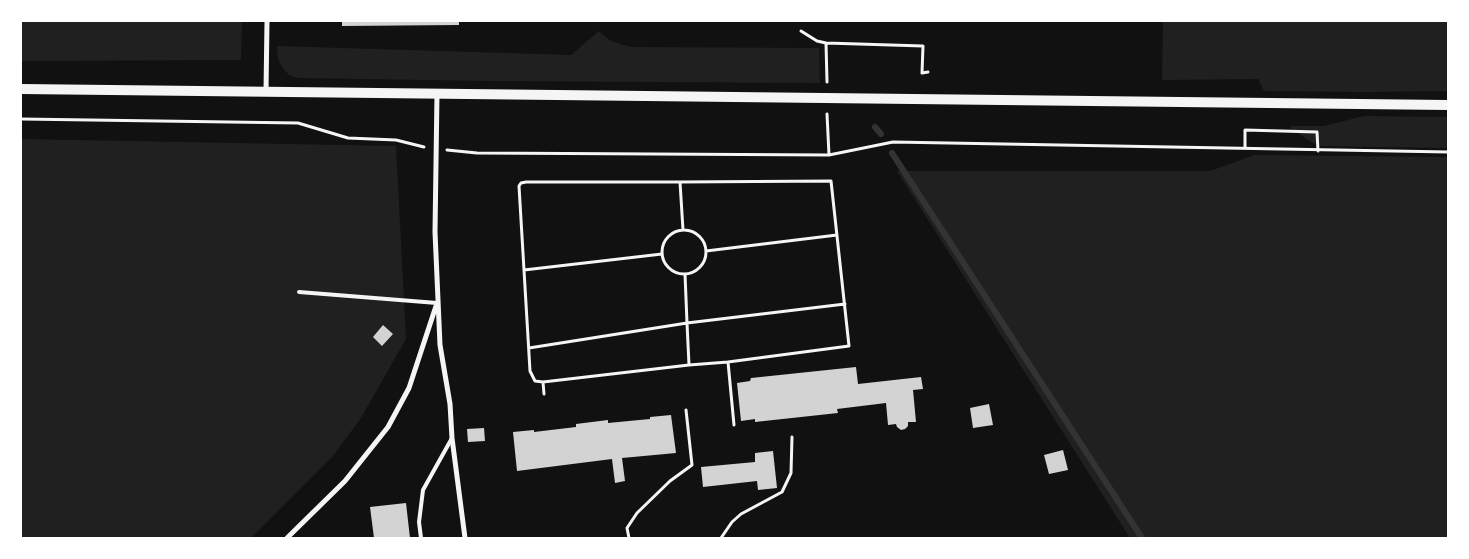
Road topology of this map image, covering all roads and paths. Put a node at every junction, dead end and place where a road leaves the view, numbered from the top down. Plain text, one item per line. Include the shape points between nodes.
1 (267, 21) edge
2 (802, 31) dead end
3 (826, 43) junction
4 (928, 72) dead end
5 (21, 89) edge
6 (266, 91) junction
7 (437, 93) junction
8 (826, 98) junction
9 (1448, 105) edge
10 (21, 119) edge
11 (1245, 148) junction
12 (436, 149) junction
13 (1318, 151) junction
14 (1448, 152) edge
15 (829, 155) junction
16 (680, 182) junction
17 (683, 230) junction
18 (837, 235) junction
19 (706, 251) junction
20 (662, 254) junction
21 (524, 270) junction
22 (685, 274) junction
23 (299, 292) dead end
24 (437, 303) junction
25 (845, 304) junction
26 (687, 323) junction
27 (529, 348) junction
28 (728, 362) junction
29 (689, 365) junction
30 (543, 382) junction
31 (544, 394) dead end
32 (686, 410) dead end
33 (734, 425) dead end
34 (792, 437) dead end
35 (452, 438) junction
36 (288, 538) edge
37 (421, 538) edge
38 (465, 538) edge
39 (629, 538) edge
40 (721, 538) edge

1 - 6 street
2 - 3 path
3 - 4 path via 923,46 922,73
3 - 8 path
5 - 6 main road
6 - 7 main road
7 - 8 main road
7 - 12 street
8 - 9 main road
8 - 15 path
10 - 12 path via 298,123 348,138 396,140
11 - 13 path
11 - 13 path via 1245,130 1317,132
11 - 15 path via 893,142
12 - 15 path via 477,153
12 - 24 street
13 - 14 path
16 - 17 path
16 - 18 path via 831,181
16 - 21 path via 521,183
17 - 19 path via 701,238
17 - 20 path via 670,235 662,247
18 - 19 path
18 - 25 path
19 - 22 path via 702,264 692,273
20 - 21 path
20 - 22 path via 672,271
21 - 27 path
22 - 26 path
23 - 24 lane
24 - 35 street
24 - 36 street via 409,388 388,427 345,481
25 - 26 path
25 - 28 path via 849,346
26 - 27 path
26 - 29 path
27 - 30 path via 532,377
28 - 29 path
28 - 33 path
29 - 30 path
30 - 31 path
32 - 39 path via 692,465 637,513 628,528
34 - 40 path via 791,473 782,492 741,514
35 - 37 lane via 424,490 419,522
35 - 38 street

